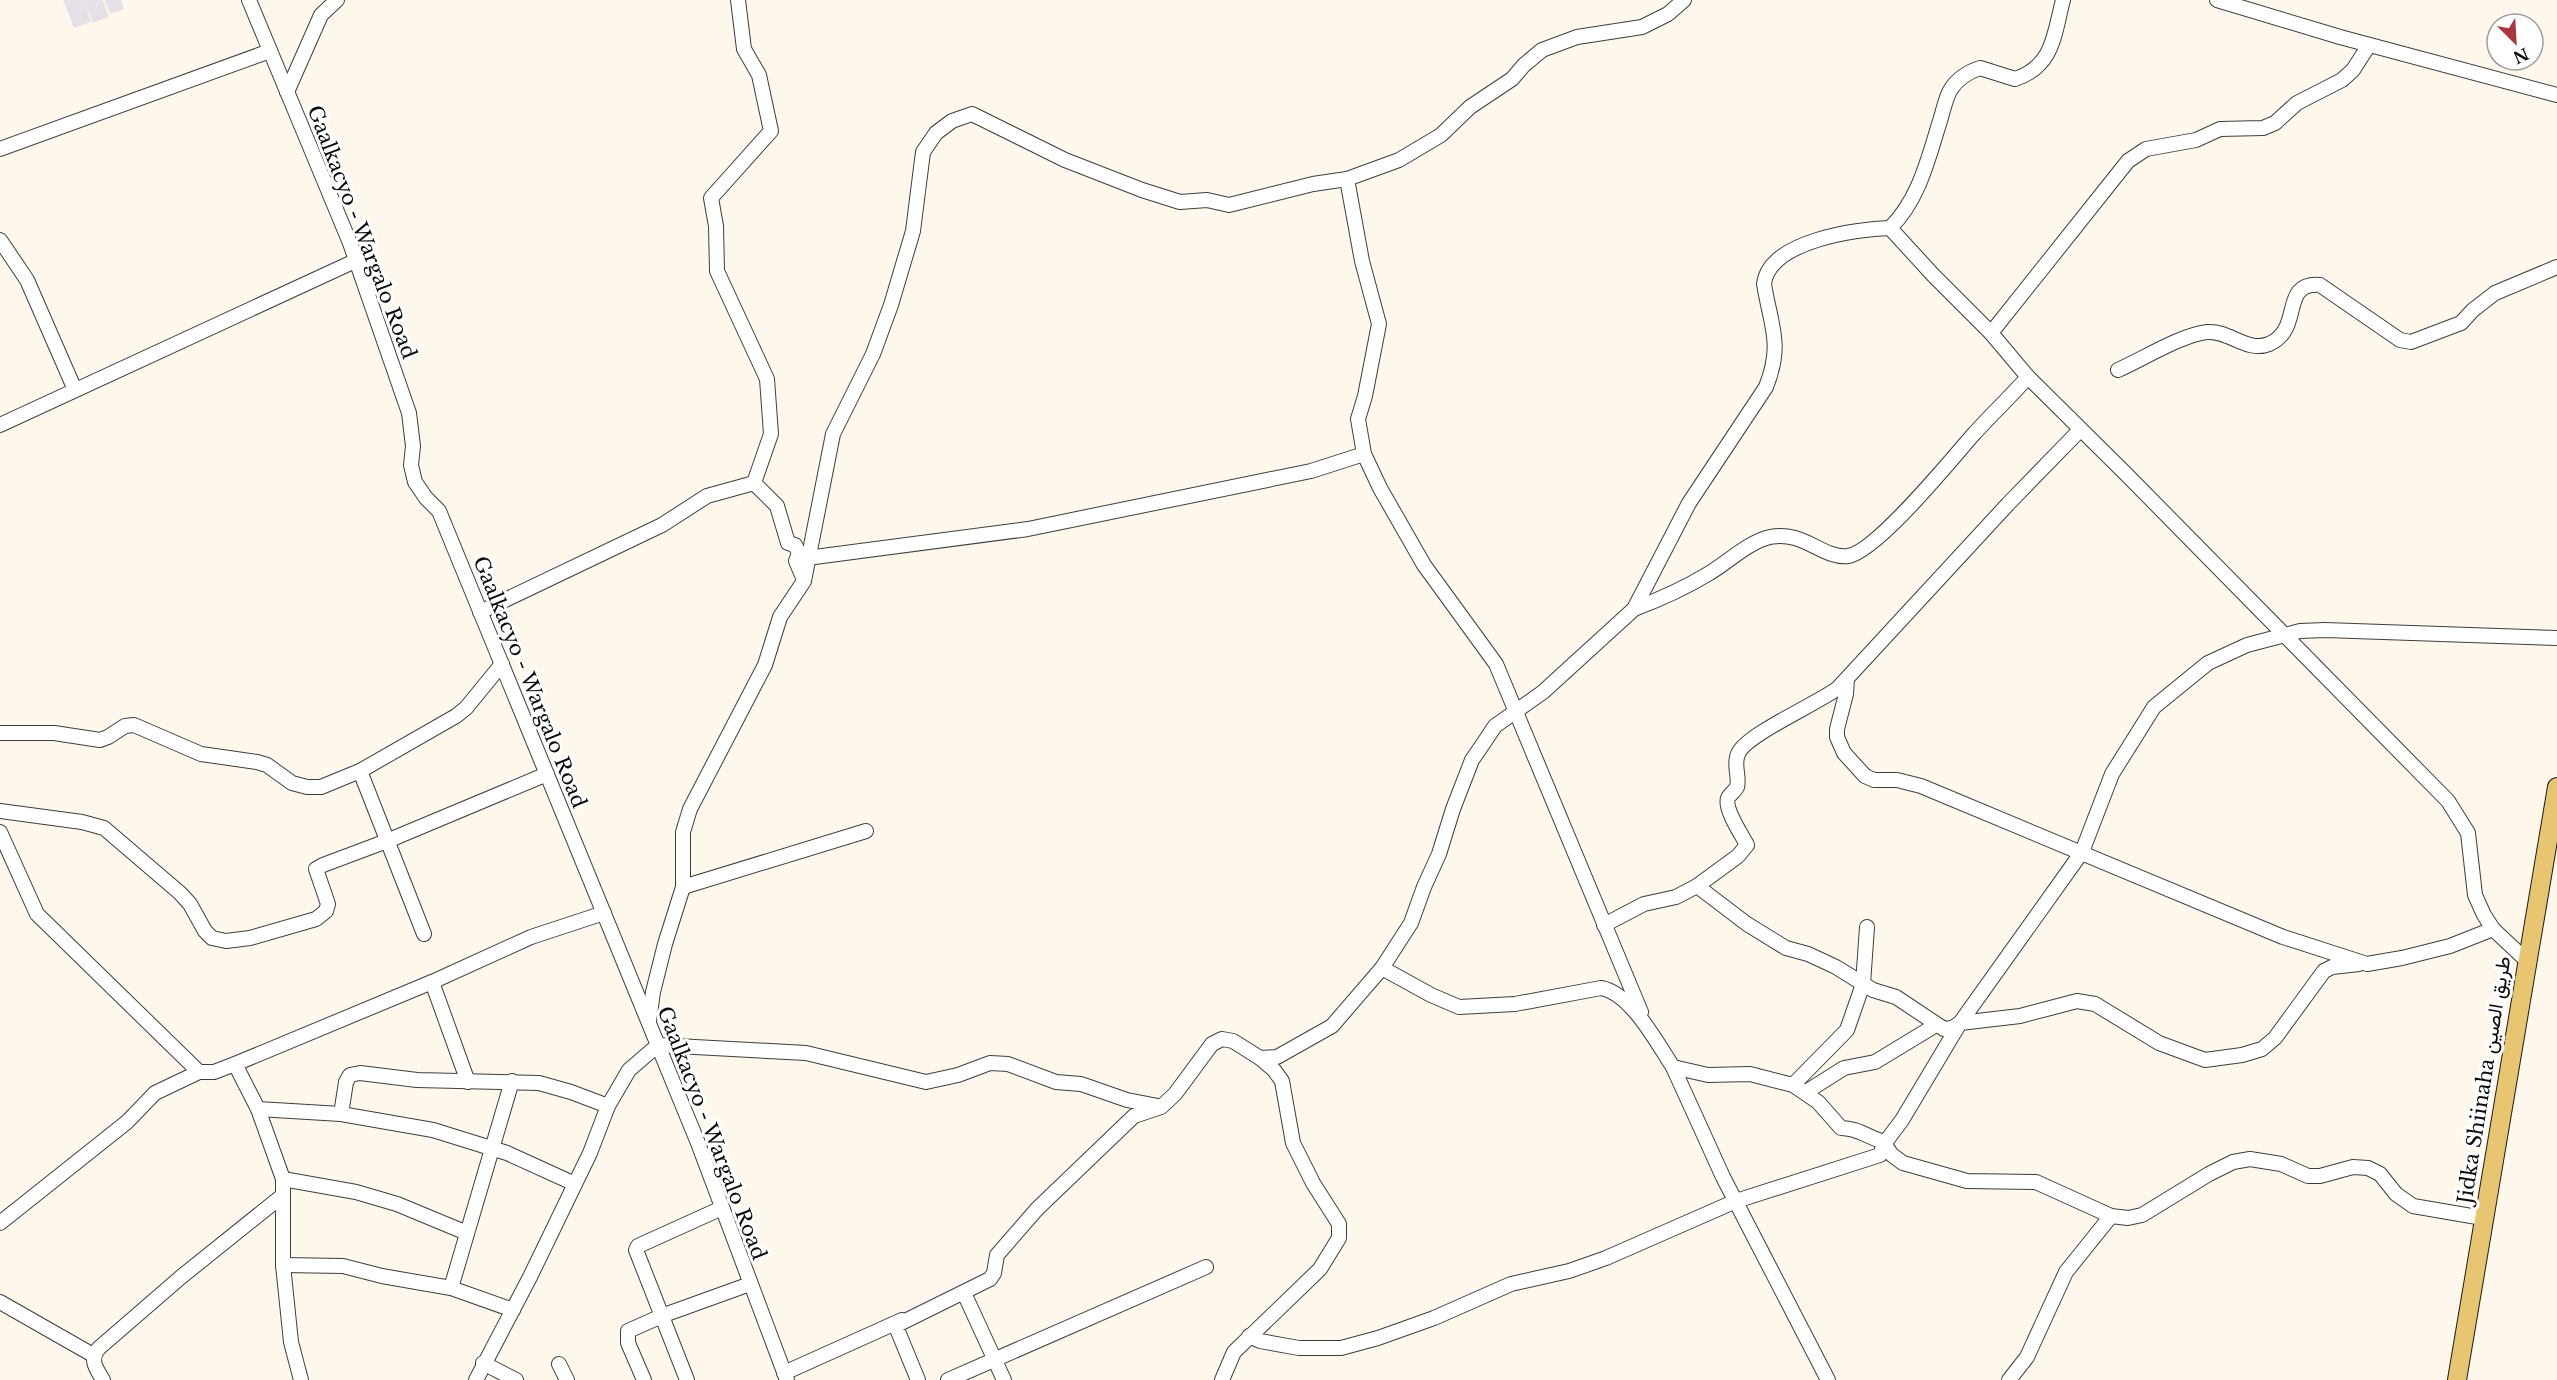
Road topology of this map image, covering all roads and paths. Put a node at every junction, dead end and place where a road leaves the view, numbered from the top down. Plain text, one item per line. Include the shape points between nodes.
1 (249, 0) edge
2 (337, 0) edge
3 (738, 0) edge
4 (1684, 0) edge
5 (2063, 0) edge
6 (2217, 0) edge
7 (2369, 45) junction
8 (270, 51) junction
9 (287, 92) junction
10 (2557, 95) edge
11 (0, 149) edge
12 (1347, 179) junction
13 (1890, 228) junction
14 (0, 240) edge
15 (355, 261) junction
16 (2557, 267) edge
17 (1991, 333) junction
18 (2118, 370) dead end
19 (2028, 376) junction
20 (75, 390) junction
21 (0, 425) edge
22 (2080, 430) junction
23 (1364, 454) junction
24 (754, 483) junction
25 (807, 558) junction
26 (804, 581) junction
27 (1634, 609) junction
28 (480, 612) junction
29 (2284, 635) junction
30 (2557, 638) edge
31 (502, 664) junction
32 (1847, 679) junction
33 (1515, 711) junction
34 (0, 733) edge
35 (360, 771) junction
36 (547, 774) junction
37 (2557, 787) edge
38 (0, 811) edge
39 (866, 831) dead end
40 (0, 832) edge
41 (387, 841) junction
42 (2082, 852) junction
43 (1697, 886) junction
44 (683, 887) junction
45 (604, 913) junction
46 (1604, 925) junction
47 (1867, 927) dead end
48 (2493, 929) junction
49 (424, 934) dead end
50 (2526, 960) junction
51 (2367, 964) junction
52 (1382, 968) junction
53 (432, 982) junction
54 (1863, 984) junction
55 (649, 1021) junction
56 (1960, 1023) junction
57 (1936, 1025) junction
58 (1647, 1028) junction
59 (658, 1045) junction
60 (1260, 1058) junction
61 (235, 1064) junction
62 (1673, 1067) junction
63 (199, 1072) junction
64 (512, 1081) junction
65 (468, 1082) junction
66 (1799, 1089) junction
67 (608, 1106) junction
68 (1161, 1107) junction
69 (258, 1108) junction
70 (341, 1114) junction
71 (1884, 1144) junction
72 (492, 1148) junction
73 (283, 1179) junction
74 (575, 1184) junction
75 (282, 1196) junction
76 (1736, 1201) junction
77 (722, 1208) junction
78 (2111, 1216) junction
79 (2483, 1218) junction
80 (0, 1223) edge
81 (467, 1233) junction
82 (283, 1265) junction
83 (1206, 1267) dead end
84 (750, 1284) junction
85 (451, 1288) junction
86 (964, 1293) junction
87 (0, 1302) edge
88 (513, 1310) junction
89 (664, 1316) junction
90 (904, 1319) junction
91 (1249, 1336) junction
92 (93, 1355) junction
93 (994, 1358) junction
94 (483, 1363) junction
95 (559, 1364) dead end
96 (786, 1377) edge
97 (103, 1380) edge
98 (301, 1380) edge
99 (476, 1380) edge
100 (516, 1380) edge
101 (567, 1380) edge
102 (644, 1380) edge
103 (687, 1380) edge
104 (918, 1380) edge
105 (948, 1380) edge
106 (1004, 1380) edge
107 (1222, 1380) edge
108 (1828, 1380) edge
109 (2009, 1380) edge
110 (2457, 1380) edge

1 - 8 street, Gaalkacyo - Wargalo Road
2 - 9 street via 321,15
3 - 24 street via 744,49 759,75 771,131 711,198 717,271 767,379 771,434
4 - 12 street via 1668,14 1642,27 1577,37 1542,50 1441,135 1399,160
5 - 13 street via 2043,63 2015,79 1980,68 1961,77 1950,90 1911,200
6 - 7 street
7 - 10 street
7 - 17 street via 2342,80 2297,103 2275,123 2263,128 2220,129 2196,140 2146,149 2128,161
8 - 9 street, Gaalkacyo - Wargalo Road
8 - 11 street
9 - 15 street, Gaalkacyo - Wargalo Road
12 - 23 street via 1362,261 1379,324 1358,419
12 - 25 street via 1229,205 1208,200 1180,202 1065,160 972,114 952,121 936,133 923,152 913,231 873,354 833,434
13 - 17 street
13 - 27 street via 1830,236 1800,248 1772,266 1764,277 1775,333 1774,368 1742,426 1689,503
14 - 20 street via 27,280
15 - 20 street
15 - 28 street, Gaalkacyo - Wargalo Road via 409,414 415,482 439,511
16 - 18 street via 2495,293 2461,323 2411,342 2400,340 2320,285 2308,284 2294,302 2286,331 2280,339 2263,347 2223,332 2207,332
17 - 19 street
19 - 22 street
19 - 27 street via 1903,513 1864,549 1848,556 1828,554 1793,537 1770,537 1706,576
20 - 21 street
22 - 29 street
22 - 32 street
23 - 25 street via 1311,471 1028,529
23 - 33 street via 1424,565 1496,664
24 - 26 street via 777,506 788,543 795,545 799,553 796,561
24 - 28 street via 707,496 662,525
25 - 26 street
26 - 44 street via 780,617 765,665 690,809 683,832
27 - 33 street via 1543,692
28 - 31 street, Gaalkacyo - Wargalo Road
29 - 30 street via 2325,630
29 - 42 street via 2247,645 2208,663 2154,707 2112,774
29 - 48 street via 2448,801 2468,833 2475,895
31 - 35 street via 456,716
31 - 36 street, Gaalkacyo - Wargalo Road
32 - 42 street via 1837,737 1844,753 1865,776 1921,786
32 - 43 street via 1824,699 1777,723 1740,749 1736,760 1737,787 1728,799 1728,808 1747,845
33 - 46 street
33 - 52 street via 1495,726 1472,760 1411,923
34 - 35 street via 54,733 100,740 134,725 201,754 267,765 292,783 307,787 321,787
35 - 41 street
36 - 41 street
36 - 45 street, Gaalkacyo - Wargalo Road
37 - 50 main road, Jidka Shiinaha طريق الصين
38 - 41 street via 104,828 190,904 212,938 226,941 316,919 328,904 316,869
39 - 44 street
40 - 63 street via 37,914
41 - 49 street
42 - 51 street via 2283,937
42 - 56 street
43 - 46 street via 1676,897 1644,904
43 - 54 street via 1786,948 1809,954
44 - 55 street
45 - 53 street via 531,938
45 - 55 street, Gaalkacyo - Wargalo Road
46 - 58 street
47 - 54 street
48 - 50 street
48 - 51 street via 2450,946
50 - 79 main road, Jidka Shiinaha طريق الصين
51 - 56 street via 2324,971 2276,1038 2262,1049 2242,1055 2205,1060 2159,1043 2103,1007 2086,1001 2001,1020
52 - 58 street via 1459,1007 1515,1004 1610,989 1622,997
52 - 60 street via 1332,1026 1277,1056
53 - 61 street
53 - 65 street
54 - 57 street via 1896,997
54 - 66 street via 1847,1030
55 - 59 street, Gaalkacyo - Wargalo Road
56 - 57 street via 1944,1029
56 - 71 street
57 - 66 street via 1875,1062 1844,1068
58 - 62 street
59 - 67 street via 629,1070
59 - 68 street via 806,1053 926,1082 958,1076 990,1062 1008,1064 1056,1082 1081,1084
59 - 77 street, Gaalkacyo - Wargalo Road
60 - 68 street via 1233,1041 1222,1039 1212,1044
60 - 91 street via 1282,1081 1293,1143 1339,1224 1339,1238 1320,1269
61 - 63 street via 214,1072
61 - 69 street
62 - 66 street via 1708,1075 1750,1074
62 - 76 street
63 - 80 street via 155,1093 127,1122
64 - 65 street
64 - 67 street via 539,1083
64 - 72 street
65 - 70 street via 350,1075
66 - 71 street via 1818,1102 1842,1128 1854,1128
67 - 74 street
68 - 86 street via 1134,1116 1115,1132 1001,1249 990,1279
69 - 70 street
69 - 73 street
70 - 72 street via 433,1130
71 - 76 street via 1880,1155 1868,1160
71 - 78 street via 1902,1163 1967,1181 2036,1182
72 - 74 street
72 - 81 street
73 - 75 street
73 - 81 street via 376,1198
74 - 88 street
75 - 82 street
75 - 92 street via 180,1277
76 - 91 street via 1606,1258 1510,1284 1378,1338 1341,1348 1299,1348
76 - 108 street
77 - 84 street, Gaalkacyo - Wargalo Road
77 - 89 street via 638,1246 636,1250
78 - 79 street via 2142,1215 2217,1170 2250,1159 2281,1164 2308,1176 2368,1168 2380,1174 2396,1194 2413,1206
78 - 109 street via 2066,1272 2028,1357
79 - 110 main road, Jidka Shiinaha طريق الصين
81 - 85 street
82 - 85 street via 343,1266
82 - 98 street via 291,1342
83 - 93 street
84 - 89 street
84 - 96 street, Gaalkacyo - Wargalo Road
85 - 88 street
86 - 90 street
86 - 93 street
87 - 92 street
88 - 94 street
89 - 102 street via 628,1331 628,1343
89 - 103 street
90 - 96 street
90 - 104 street via 897,1329
91 - 107 street via 1234,1352
92 - 97 street
93 - 105 street
93 - 106 street
94 - 99 street
94 - 100 street
95 - 101 street

